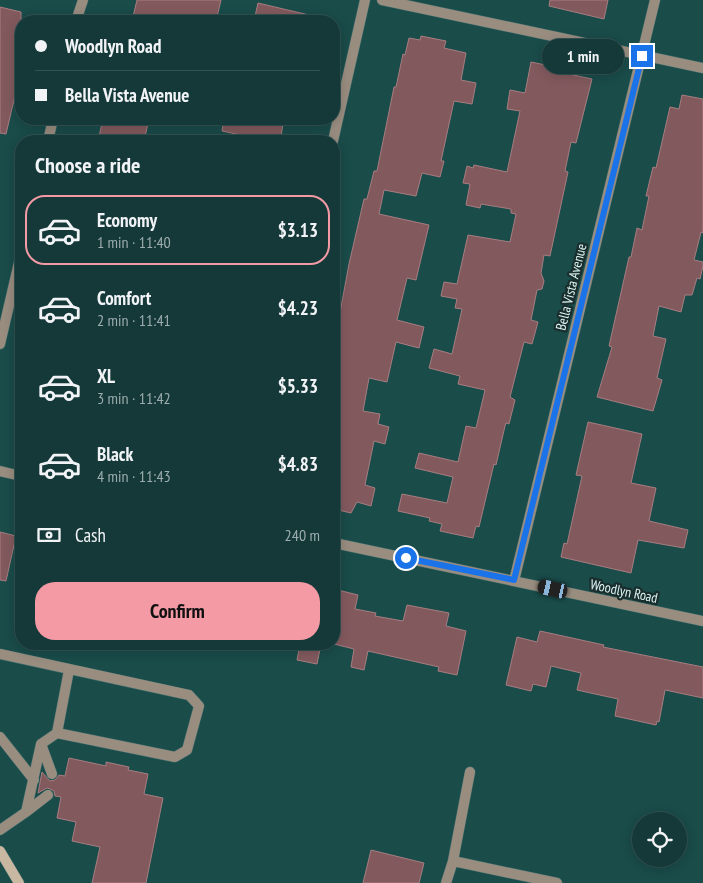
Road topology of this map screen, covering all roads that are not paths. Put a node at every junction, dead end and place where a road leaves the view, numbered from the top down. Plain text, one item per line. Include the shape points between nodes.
1 (83, 0) edge
2 (365, 0) edge
3 (382, 0) edge
4 (655, 0) edge
5 (78, 15) edge
6 (642, 56) junction
7 (703, 68) edge
8 (340, 110) edge
9 (15, 280) edge
10 (0, 344) edge
11 (0, 471) edge
12 (15, 475) edge
13 (340, 544) edge
14 (514, 580) junction
15 (703, 621) edge
16 (0, 654) edge
17 (69, 670) junction
18 (57, 733) junction
19 (0, 737) edge
20 (41, 744) junction
21 (470, 772) dead end
22 (52, 774) dead end
23 (34, 780) junction
24 (48, 795) dead end
25 (26, 812) junction
26 (0, 830) edge
27 (0, 851) edge
28 (453, 861) junction
29 (19, 883) edge
30 (446, 883) edge
31 (557, 883) edge

1 - 5 street
2 - 8 street
3 - 6 street
4 - 6 street, Bella Vista Avenue
6 - 7 street
6 - 14 street, Bella Vista Avenue
9 - 10 street
11 - 12 street
13 - 14 street, Woodlyn Road
14 - 15 street, Woodlyn Road
16 - 17 street
17 - 18 street
17 - 18 street via 189,695 199,706 187,750 175,757
18 - 20 street
19 - 23 street
20 - 22 street
20 - 23 street
21 - 28 street
23 - 25 street
24 - 25 street
25 - 26 street
27 - 29 main road
28 - 30 street
28 - 31 street

